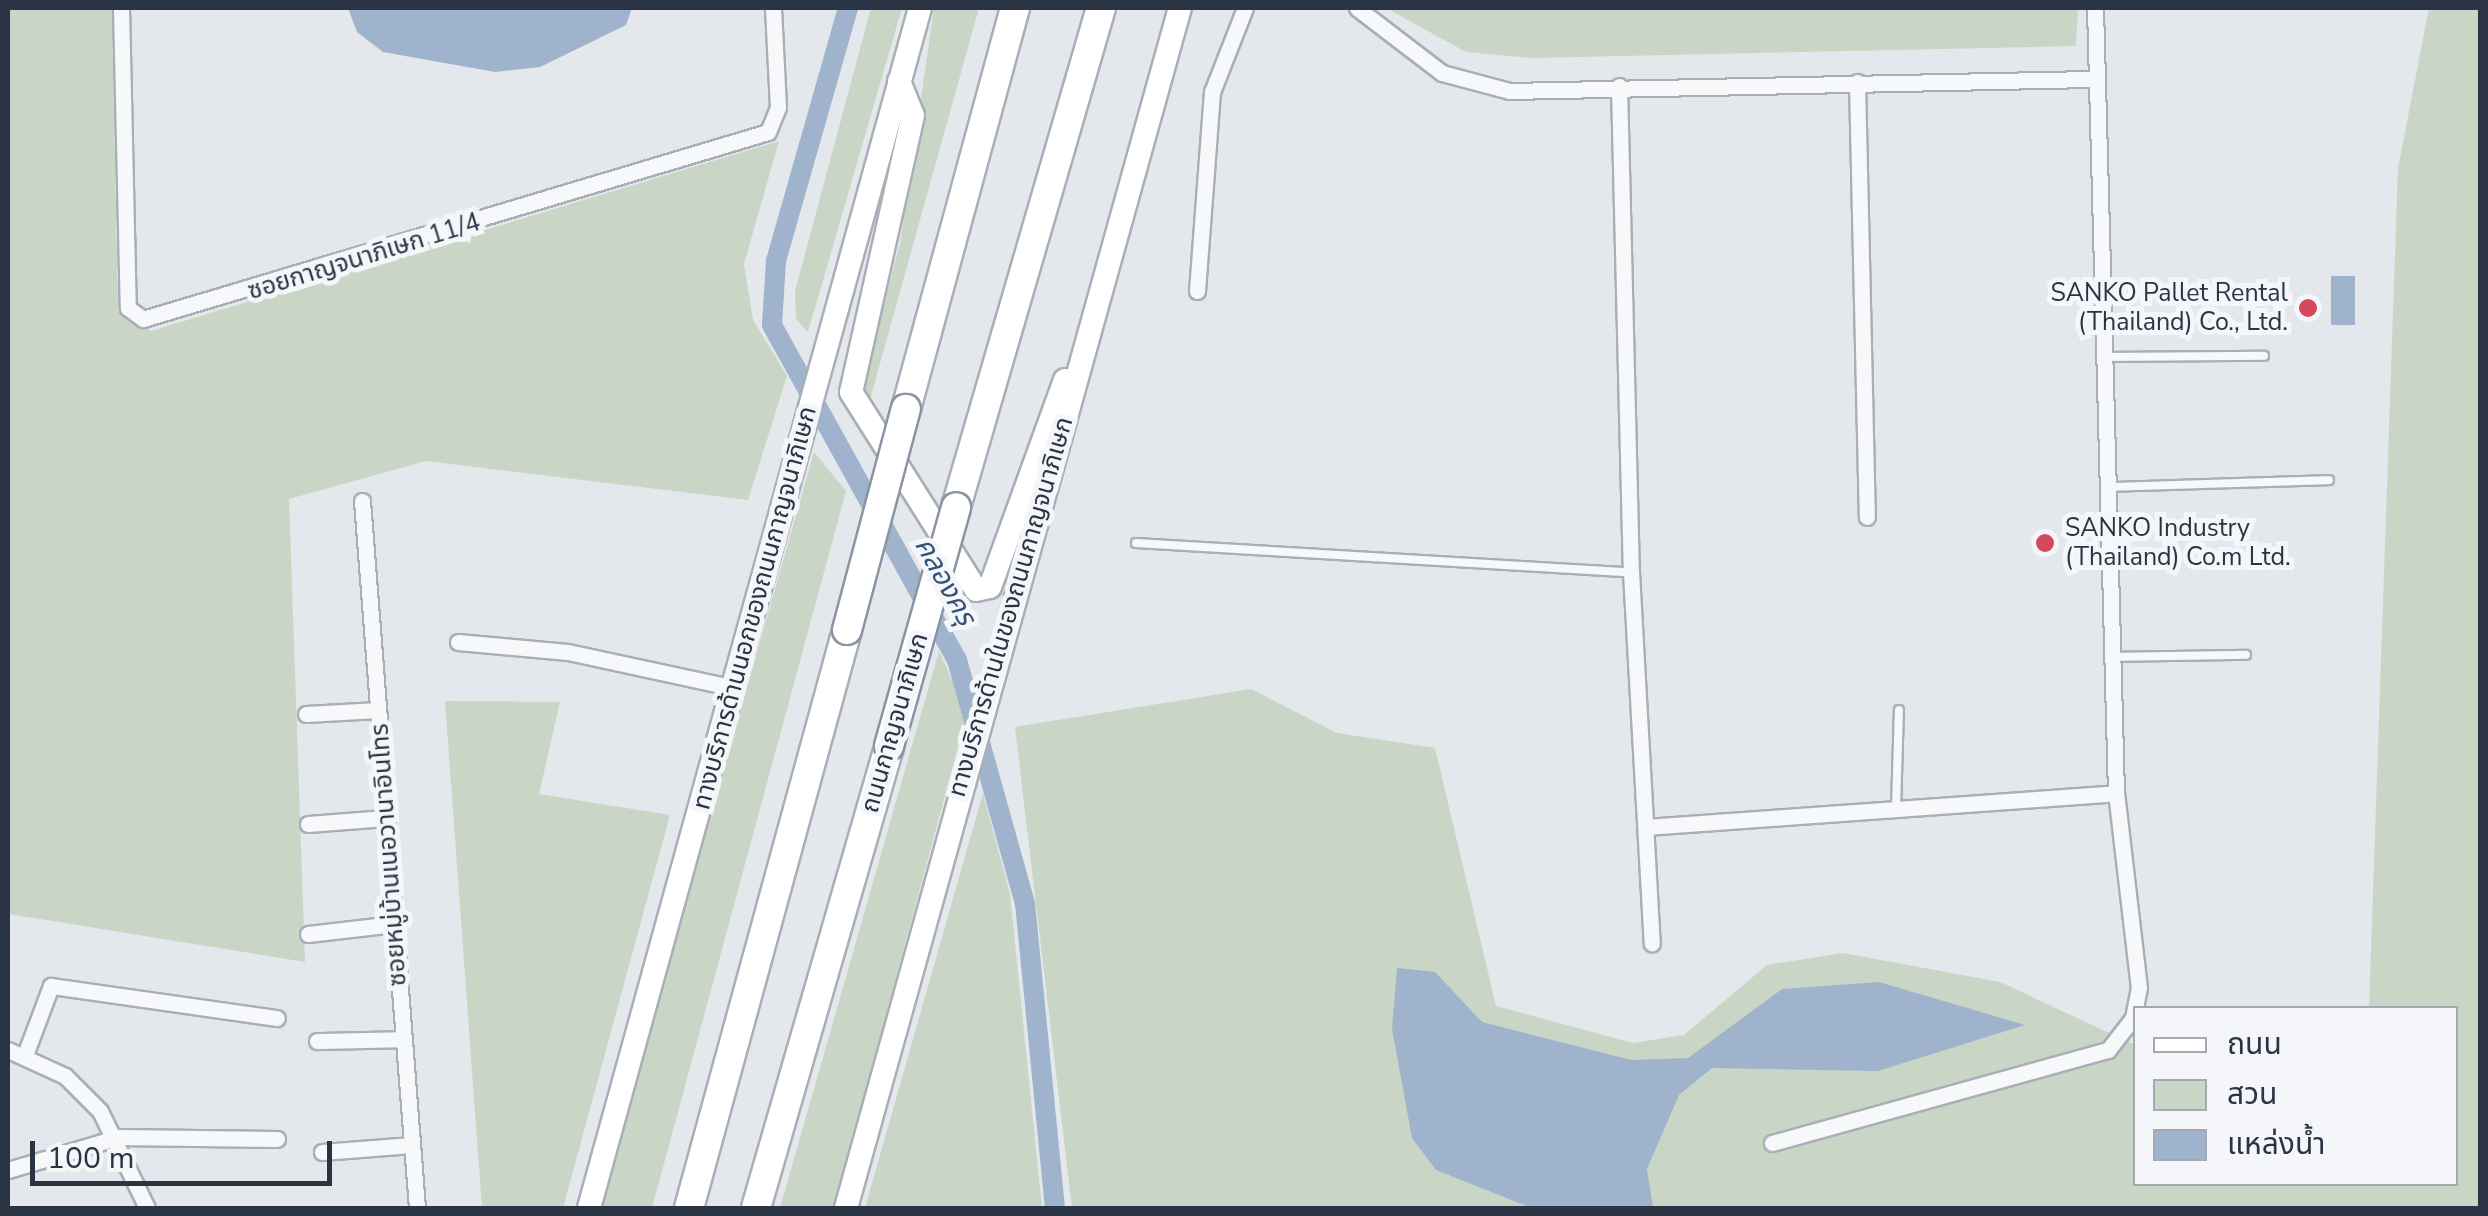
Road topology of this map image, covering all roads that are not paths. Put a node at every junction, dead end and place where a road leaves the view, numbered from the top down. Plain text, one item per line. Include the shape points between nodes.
1 (122, 8) edge
2 (774, 8) edge
3 (920, 8) edge
4 (1015, 8) edge
5 (1101, 8) edge
6 (1180, 8) edge
7 (1245, 8) edge
8 (1357, 8) edge
9 (2096, 8) edge
10 (2094, 79) junction
11 (899, 81) junction
12 (1856, 82) junction
13 (1619, 86) junction
14 (1197, 291) dead end
15 (1094, 318) junction
16 (2264, 356) dead end
17 (2106, 357) junction
18 (2329, 480) dead end
19 (2108, 487) junction
20 (362, 502) dead end
21 (1867, 517) dead end
22 (1136, 542) dead end
23 (1631, 572) junction
24 (458, 642) dead end
25 (2246, 656) dead end
26 (2112, 657) junction
27 (734, 688) junction
28 (378, 710) junction
29 (1899, 710) dead end
30 (306, 714) dead end
31 (2116, 793) junction
32 (1896, 809) junction
33 (386, 818) junction
34 (308, 824) dead end
35 (1646, 827) junction
36 (394, 924) junction
37 (308, 934) dead end
38 (1652, 943) dead end
39 (2135, 1006) edge
40 (276, 1018) dead end
41 (2133, 1018) edge
42 (403, 1039) junction
43 (318, 1041) dead end
44 (8, 1050) edge
45 (25, 1055) junction
46 (119, 1137) junction
47 (277, 1139) dead end
48 (1772, 1142) dead end
49 (412, 1144) junction
50 (322, 1152) dead end
51 (8, 1170) edge
52 (148, 1208) edge
53 (417, 1208) edge
54 (589, 1208) edge
55 (689, 1208) edge
56 (756, 1208) edge
57 (846, 1208) edge

1 - 2 street, ซอยกาญจนาภิเษก 11/4 via 128,308 143,319 768,132 778,107
3 - 11 main road, ทางบริการด้านนอกของถนนกาญจนาภิเษก
4 - 55 highway, bridge
5 - 56 highway, ถนนกาญจนาภิเษก, bridge
6 - 15 main road, ทางบริการด้านในของถนนกาญจนาภิเษก
7 - 14 street via 1212,92
8 - 13 street via 1457,80 1509,91
9 - 10 street
10 - 12 street
10 - 17 street
11 - 15 main road via 912,114 851,392 976,590 990,587 1044,423
11 - 27 main road, ทางบริการด้านนอกของถนนกาญจนาภิเษก
12 - 13 street
12 - 21 street
13 - 23 street
15 - 57 main road, ทางบริการด้านในของถนนกาญจนาภิเษก
16 - 17 lane
17 - 19 street
18 - 19 lane
19 - 26 street
20 - 28 street, ซอยหมู่บ้านเนอวานาอินโทร
22 - 23 lane
23 - 35 street
24 - 27 street via 568,652
25 - 26 lane
26 - 31 street
27 - 54 main road, ทางบริการด้านนอกของถนนกาญจนาภิเษก
28 - 30 street
28 - 33 street, ซอยหมู่บ้านเนอวานาอินโทร
29 - 32 lane
31 - 32 street
31 - 39 street via 2139,988
32 - 35 street
33 - 34 street
33 - 36 street, ซอยหมู่บ้านเนอวานาอินโทร
35 - 38 street
36 - 37 street
36 - 42 street, ซอยหมู่บ้านเนอวานาอินโทร
40 - 45 street via 50,986
41 - 48 street via 2108,1050
42 - 43 street
42 - 49 street, ซอยหมู่บ้านเนอวานาอินโทร
44 - 45 street
45 - 46 street via 65,1076
46 - 47 street
46 - 51 street
46 - 52 street
49 - 50 street
49 - 53 street, ซอยหมู่บ้านเนอวานาอินโทร

